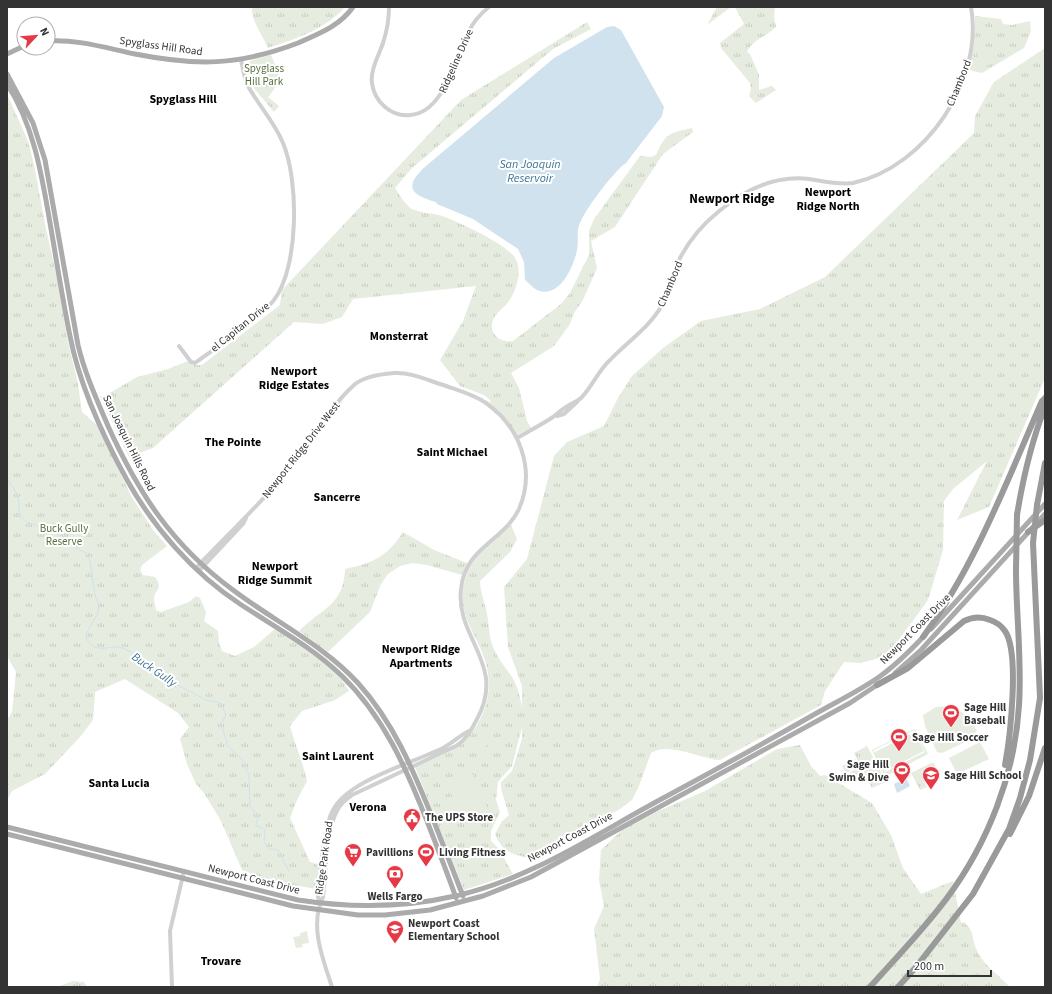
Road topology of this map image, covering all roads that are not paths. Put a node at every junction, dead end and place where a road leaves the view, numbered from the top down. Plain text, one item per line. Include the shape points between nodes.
1 (353, 7) edge
2 (389, 7) edge
3 (489, 7) edge
4 (971, 7) edge
5 (56, 41) edge
6 (241, 60) junction
7 (7, 74) edge
8 (7, 84) edge
9 (179, 346) dead end
10 (1045, 398) edge
11 (1045, 407) edge
12 (517, 438) junction
13 (1045, 463) edge
14 (1045, 504) edge
15 (1045, 514) edge
16 (1045, 520) edge
17 (1028, 532) junction
18 (200, 567) junction
19 (923, 637) junction
20 (877, 685) junction
21 (1045, 748) edge
22 (408, 765) junction
23 (1005, 782) junction
24 (7, 827) edge
25 (7, 834) edge
26 (1002, 843) junction
27 (184, 872) junction
28 (182, 878) junction
29 (462, 894) junction
30 (455, 896) junction
31 (465, 901) junction
32 (320, 903) junction
33 (458, 903) junction
34 (319, 910) junction
35 (172, 987) edge
36 (332, 987) edge
37 (870, 987) edge
38 (898, 987) edge

1 - 6 main road, Spyglass Hill Road via 337,23 318,34
2 - 3 street, Ridgeline Drive via 387,27 372,83 377,98 386,108 397,114 409,115 422,112 436,102 468,32
4 - 12 street, Chambord via 974,40 968,68 954,103 933,132 907,157 884,173 852,183 798,178 774,181 750,189 717,212 700,229 679,260 663,304 654,319 608,361 589,389 577,401
5 - 6 main road, Spyglass Hill Road via 69,41 177,61 204,63
6 - 9 street, el Capitan Drive via 248,87 278,132 289,160 293,189 293,242 285,279 274,300 259,314 193,363
7 - 18 main road, San Joaquin Hills Road via 33,123 43,154 78,345 90,385 125,463 144,497
8 - 18 main road, San Joaquin Hills Road via 26,122 41,170 70,336 85,389 113,452 137,497 163,534
10 - 19 highway via 977,546 944,609
11 - 23 highway, bridge via 1023,475 1017,515 1019,707
12 - 18 street, Newport Ridge Drive West via 496,411 473,395 422,378 393,373 374,376 355,384 333,407 298,457
12 - 22 street, Ridge Park Road via 526,466 526,486 518,510 510,523 473,557 460,590 463,614 484,662 485,700 471,730
13 - 26 highway, bridge via 1033,543 1040,698 1025,779
14 - 19 main road, Newport Coast Drive
15 - 17 main road, Newport Coast Drive
16 - 17 highway
17 - 20 main road, Newport Coast Drive via 921,650 902,668
18 - 22 main road, San Joaquin Hills Road via 238,603 314,652 342,676 376,716
19 - 29 main road, Newport Coast Drive via 900,661 878,678 780,734 536,867
20 - 23 highway via 908,668 964,622 980,617 998,624 1005,630 1010,645 1013,697
20 - 31 main road, Newport Coast Drive via 531,877
21 - 26 highway via 1020,816
22 - 29 main road, San Joaquin Hills Road
22 - 30 main road, San Joaquin Hills Road
22 - 32 street, Ridge Park Road via 350,790 333,808 324,845 318,897
23 - 37 highway via 995,812 973,858 946,899
24 - 27 main road, Newport Coast Drive
25 - 28 main road, Newport Coast Drive
26 - 38 highway via 974,894
27 - 28 street
27 - 32 main road, Newport Coast Drive via 274,895
28 - 34 main road, Newport Coast Drive via 293,906
28 - 35 street via 170,931
29 - 30 main road, Newport Coast Drive
29 - 31 main road, San Joaquin Hills Road
30 - 32 main road, Newport Coast Drive via 406,905
30 - 33 main road, San Joaquin Hills Road
31 - 33 main road, Newport Coast Drive
32 - 34 street, Ridge Park Road
33 - 34 main road, Newport Coast Drive via 430,910 385,915 344,914
34 - 36 street, Ridge Park Road via 318,939

